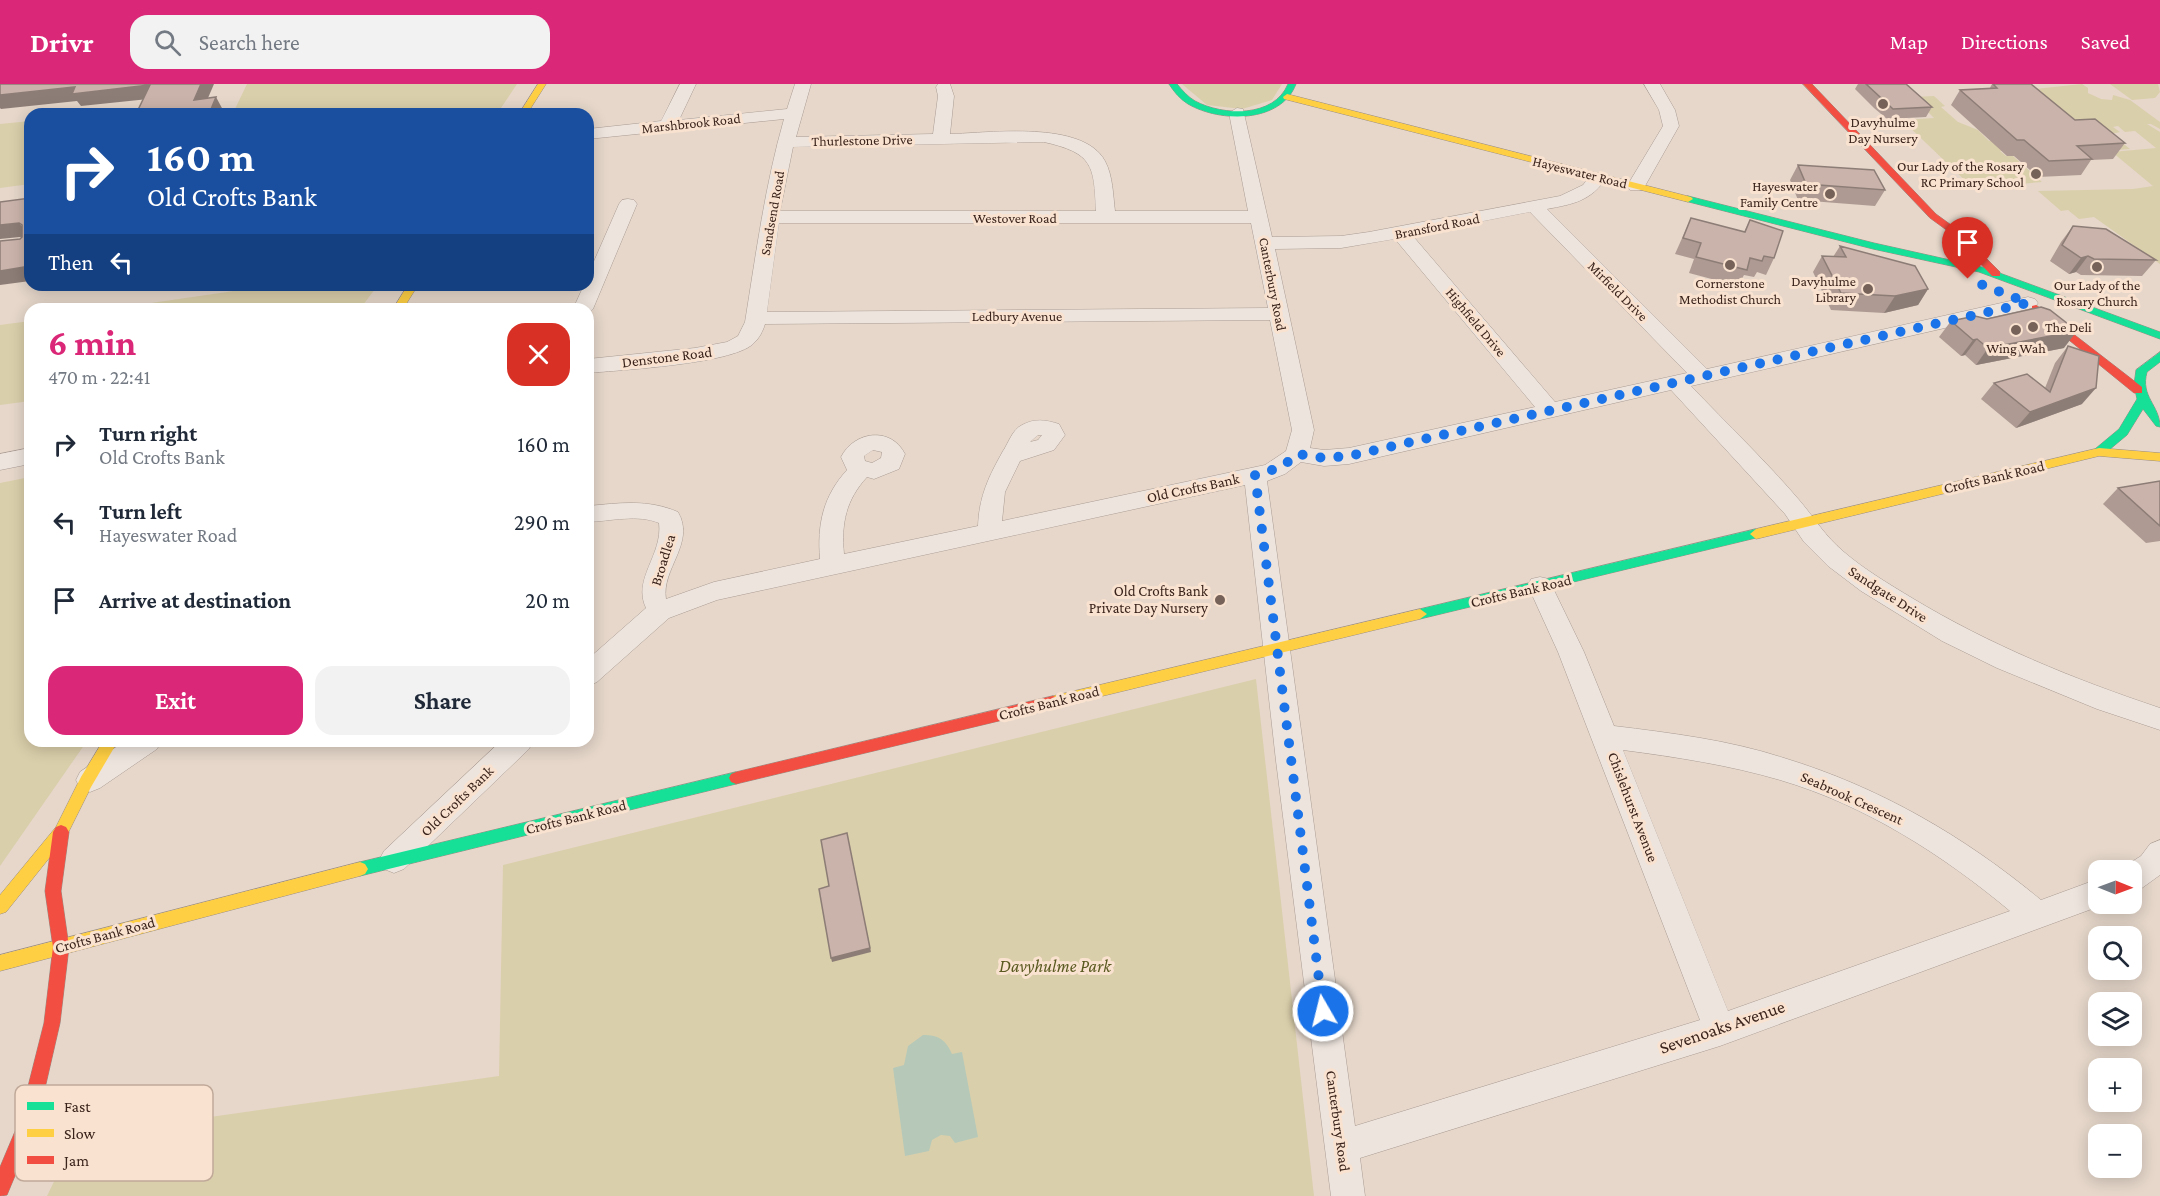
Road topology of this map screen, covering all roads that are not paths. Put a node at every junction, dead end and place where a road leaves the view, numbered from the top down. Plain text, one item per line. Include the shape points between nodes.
1 (542, 84) edge
2 (688, 84) edge
3 (803, 84) edge
4 (1173, 84) edge
5 (1652, 84) edge
6 (1807, 84) edge
7 (944, 87) dead end
8 (1290, 90) edge
9 (527, 108) edge
10 (793, 113) junction
11 (1237, 113) junction
12 (668, 126) junction
13 (594, 133) edge
14 (941, 139) junction
15 (784, 142) junction
16 (1598, 177) junction
17 (1636, 186) junction
18 (628, 204) dead end
19 (1534, 206) junction
20 (1933, 216) junction
21 (770, 217) junction
22 (1260, 217) junction
23 (1106, 218) junction
24 (1401, 234) junction
25 (1265, 243) junction
26 (1873, 246) junction
27 (1956, 263) junction
28 (1997, 275) junction
29 (1968, 279) junction
30 (594, 283) edge
31 (2028, 303) junction
32 (1279, 314) junction
33 (756, 318) junction
34 (2160, 336) edge
35 (745, 342) joint
36 (2160, 356) edge
37 (594, 365) edge
38 (1702, 376) junction
39 (1676, 382) junction
40 (2140, 396) junction
41 (1550, 411) junction
42 (2160, 423) edge
43 (2099, 452) junction
44 (1297, 454) junction
45 (1013, 455) dead end
46 (24, 457) edge
47 (2160, 457) edge
48 (0, 462) edge
49 (861, 469) dead end
50 (1255, 475) junction
51 (594, 514) edge
52 (1803, 523) junction
53 (990, 532) junction
54 (832, 566) junction
55 (1540, 586) junction
56 (660, 611) junction
57 (1276, 649) junction
58 (594, 669) edge
59 (2160, 719) edge
60 (1605, 736) junction
61 (107, 747) edge
62 (138, 747) edge
63 (513, 747) edge
64 (86, 782) junction
65 (61, 832) junction
66 (2160, 853) edge
67 (394, 860) junction
68 (2142, 871) edge
69 (2088, 896) edge
70 (0, 907) edge
71 (2036, 914) junction
72 (61, 947) junction
73 (0, 963) edge
74 (1720, 1030) junction
75 (37, 1085) edge
76 (1341, 1147) junction
77 (15, 1153) edge
78 (0, 1188) edge
79 (1348, 1196) edge

1 - 9 main road
2 - 12 street
3 - 10 street, Sandsend Road
4 - 11 main road via 1188,102 1217,112
5 - 17 street via 1671,126
6 - 20 main road
7 - 14 street
8 - 11 main road via 1269,108
8 - 16 main road, Hayeswater Road
10 - 12 street, Marshbrook Road
10 - 15 street, Sandsend Road
11 - 22 street, Canterbury Road
12 - 13 street, Marshbrook Road
14 - 15 street, Thurlestone Drive
14 - 23 street, Thurlestone Drive via 1044,137 1087,149 1103,174
15 - 21 street, Sandsend Road
16 - 17 main road, Hayeswater Road
16 - 19 street, Bransford Road via 1581,194
17 - 26 main road, Hayeswater Road
18 - 30 street
19 - 24 street, Bransford Road
19 - 38 street, Mirfield Drive
20 - 27 main road
20 - 28 main road via 1955,232
21 - 23 street, Westover Road
21 - 33 street, Sandsend Road
22 - 23 street, Westover Road
22 - 25 street, Canterbury Road
24 - 25 street, Bransford Road via 1341,242
24 - 41 street, Highfield Drive
25 - 32 street, Canterbury Road
26 - 27 main road, Hayeswater Road
26 - 29 main road, Hayeswater Road
27 - 28 main road, Hayeswater Road
27 - 29 main road
28 - 34 main road, Hayeswater Road
29 - 31 main road, Hayeswater Road
31 - 38 street
31 - 40 main road, Hayeswater Road via 2066,330
32 - 33 street, Ledbury Avenue
32 - 44 street, Canterbury Road via 1303,430
33 - 35 street, Sandsend Road
35 - 37 street, Denstone Road via 714,352
36 - 40 main road, Crofts Bank Road via 2149,361 2139,373
38 - 39 street
39 - 41 street
39 - 52 street, Sandgate Drive
40 - 42 main road, Hayeswater Road
40 - 43 main road, Crofts Bank Road via 2123,432
41 - 44 street via 1349,456
43 - 47 main road, Crofts Bank Road
43 - 52 main road, Crofts Bank Road
44 - 50 street, Old Crofts Bank via 1282,467
45 - 53 street via 996,482 990,505
46 - 48 street
49 - 54 street via 836,500 830,519
50 - 53 street, Old Crofts Bank
50 - 57 street, Canterbury Road
51 - 56 street, Broadlea via 649,512 670,518 671,537 653,589
52 - 55 main road, Crofts Bank Road
52 - 59 street, Sandgate Drive via 1837,560 1951,634 2055,681
53 - 54 street, Old Crofts Bank
54 - 56 street, Old Crofts Bank via 714,591
55 - 57 main road, Crofts Bank Road
55 - 60 street, Chislehurst Avenue
56 - 58 street, Old Crofts Bank
57 - 67 main road, Crofts Bank Road
57 - 76 street, Canterbury Road
60 - 71 street, Seabrook Crescent via 1740,758 1838,789 1928,832
60 - 74 street, Chislehurst Avenue
61 - 64 main road
62 - 64 street
63 - 67 street, Old Crofts Bank
64 - 65 main road
65 - 70 main road
65 - 72 main road via 53,891
66 - 68 street
67 - 72 main road, Crofts Bank Road
69 - 71 street, Sevenoaks Avenue
71 - 74 street, Sevenoaks Avenue
72 - 73 main road, Crofts Bank Road
72 - 75 main road via 52,1023
74 - 76 street, Sevenoaks Avenue
76 - 79 street, Canterbury Road
77 - 78 main road

